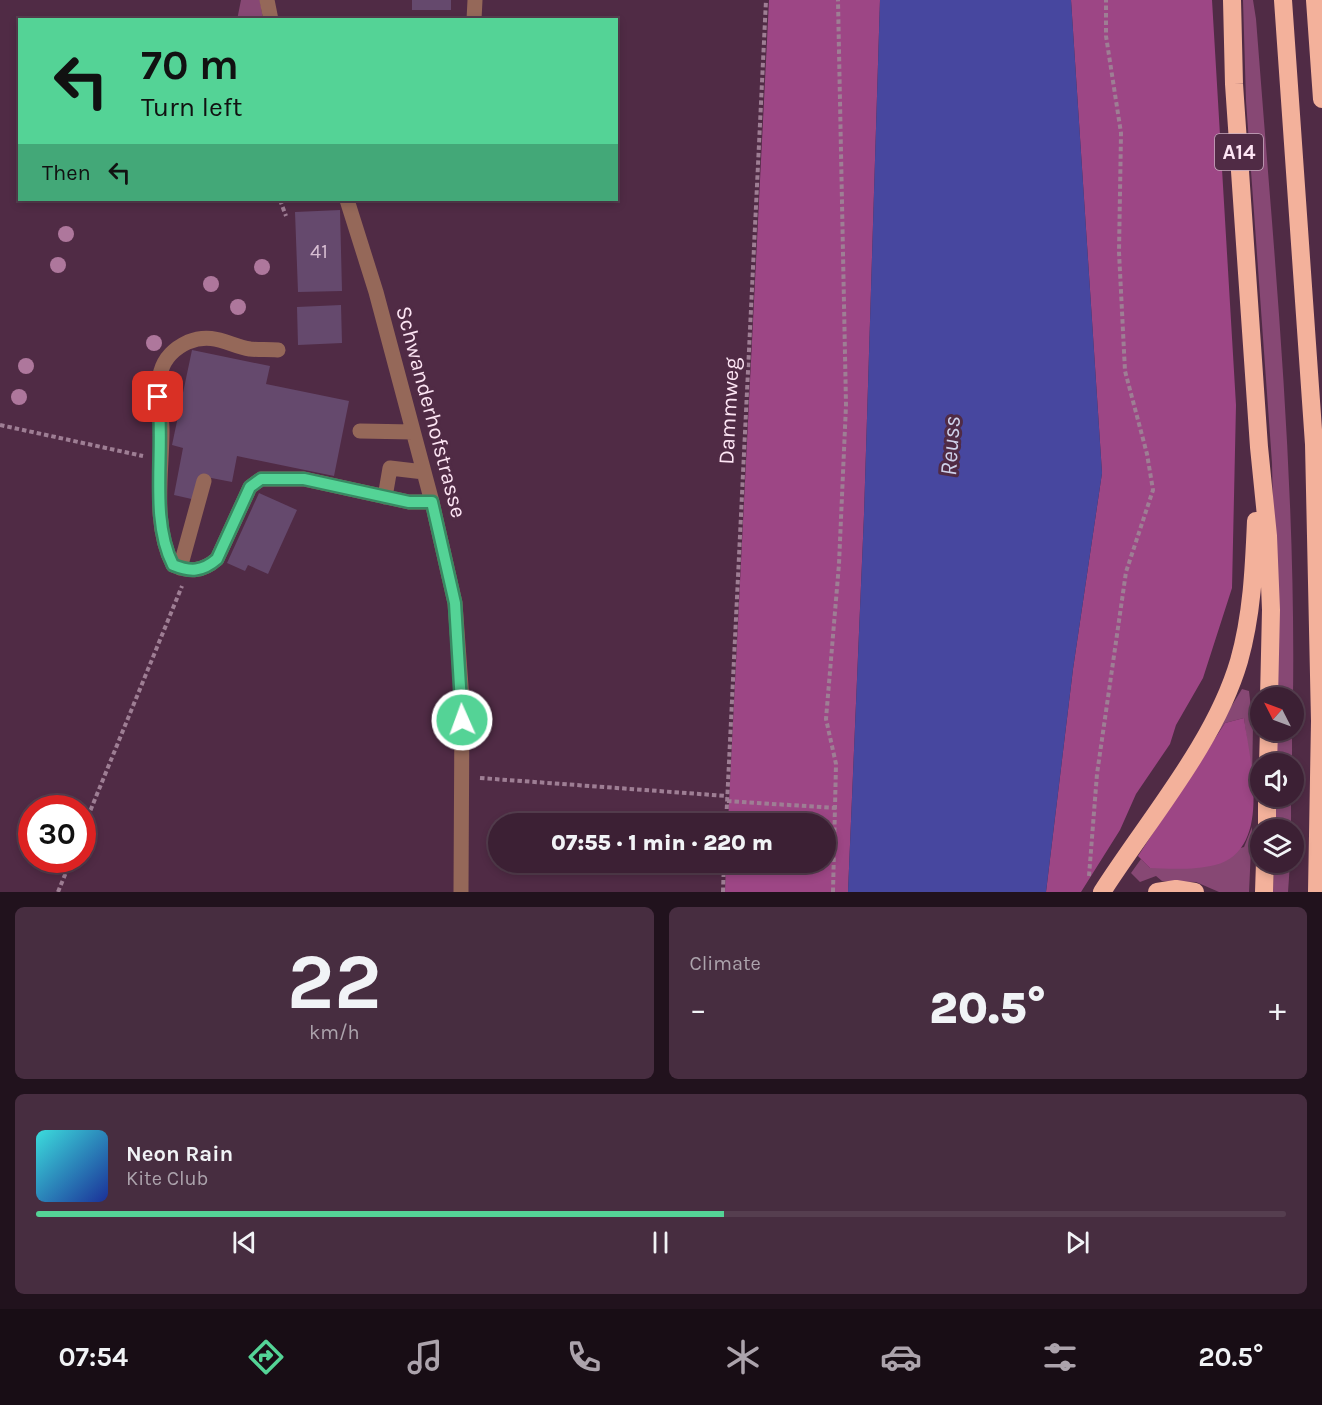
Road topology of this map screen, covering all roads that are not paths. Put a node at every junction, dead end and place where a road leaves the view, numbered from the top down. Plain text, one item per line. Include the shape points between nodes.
1 (267, 0) edge
2 (475, 0) edge
3 (1232, 0) edge
4 (1283, 0) edge
5 (1315, 0) edge
6 (271, 18) edge
7 (474, 18) edge
8 (1322, 99) edge
9 (346, 201) edge
10 (278, 350) dead end
11 (360, 431) dead end
12 (414, 432) junction
13 (1259, 447) junction
14 (424, 472) junction
15 (204, 481) dead end
16 (385, 497) junction
17 (432, 502) junction
18 (184, 570) junction
19 (1269, 687) edge
20 (1265, 873) edge
21 (1096, 887) edge
22 (461, 892) edge
23 (1158, 892) edge
24 (1195, 892) edge
25 (1264, 892) edge
26 (1317, 892) edge

1 - 6 street
2 - 7 street
3 - 13 highway, A14 via 1232,55
4 - 26 highway, A14 via 1314,444 1320,721
5 - 8 highway
9 - 12 street, Schwanderhofstrasse
10 - 18 street via 207,338 174,350 164,362 158,384 164,547 173,565
11 - 12 street
12 - 14 street, Schwanderhofstrasse
13 - 19 highway, A14 via 1269,557
13 - 21 highway via 1252,589 1233,677 1208,733 1119,866
14 - 16 street via 390,468
14 - 17 street, Schwanderhofstrasse
15 - 18 street
16 - 17 street
16 - 18 street via 304,479 261,479 250,487 217,559 207,567
17 - 22 street, Schwanderhofstrasse via 455,603 462,700
20 - 25 highway
23 - 24 highway

